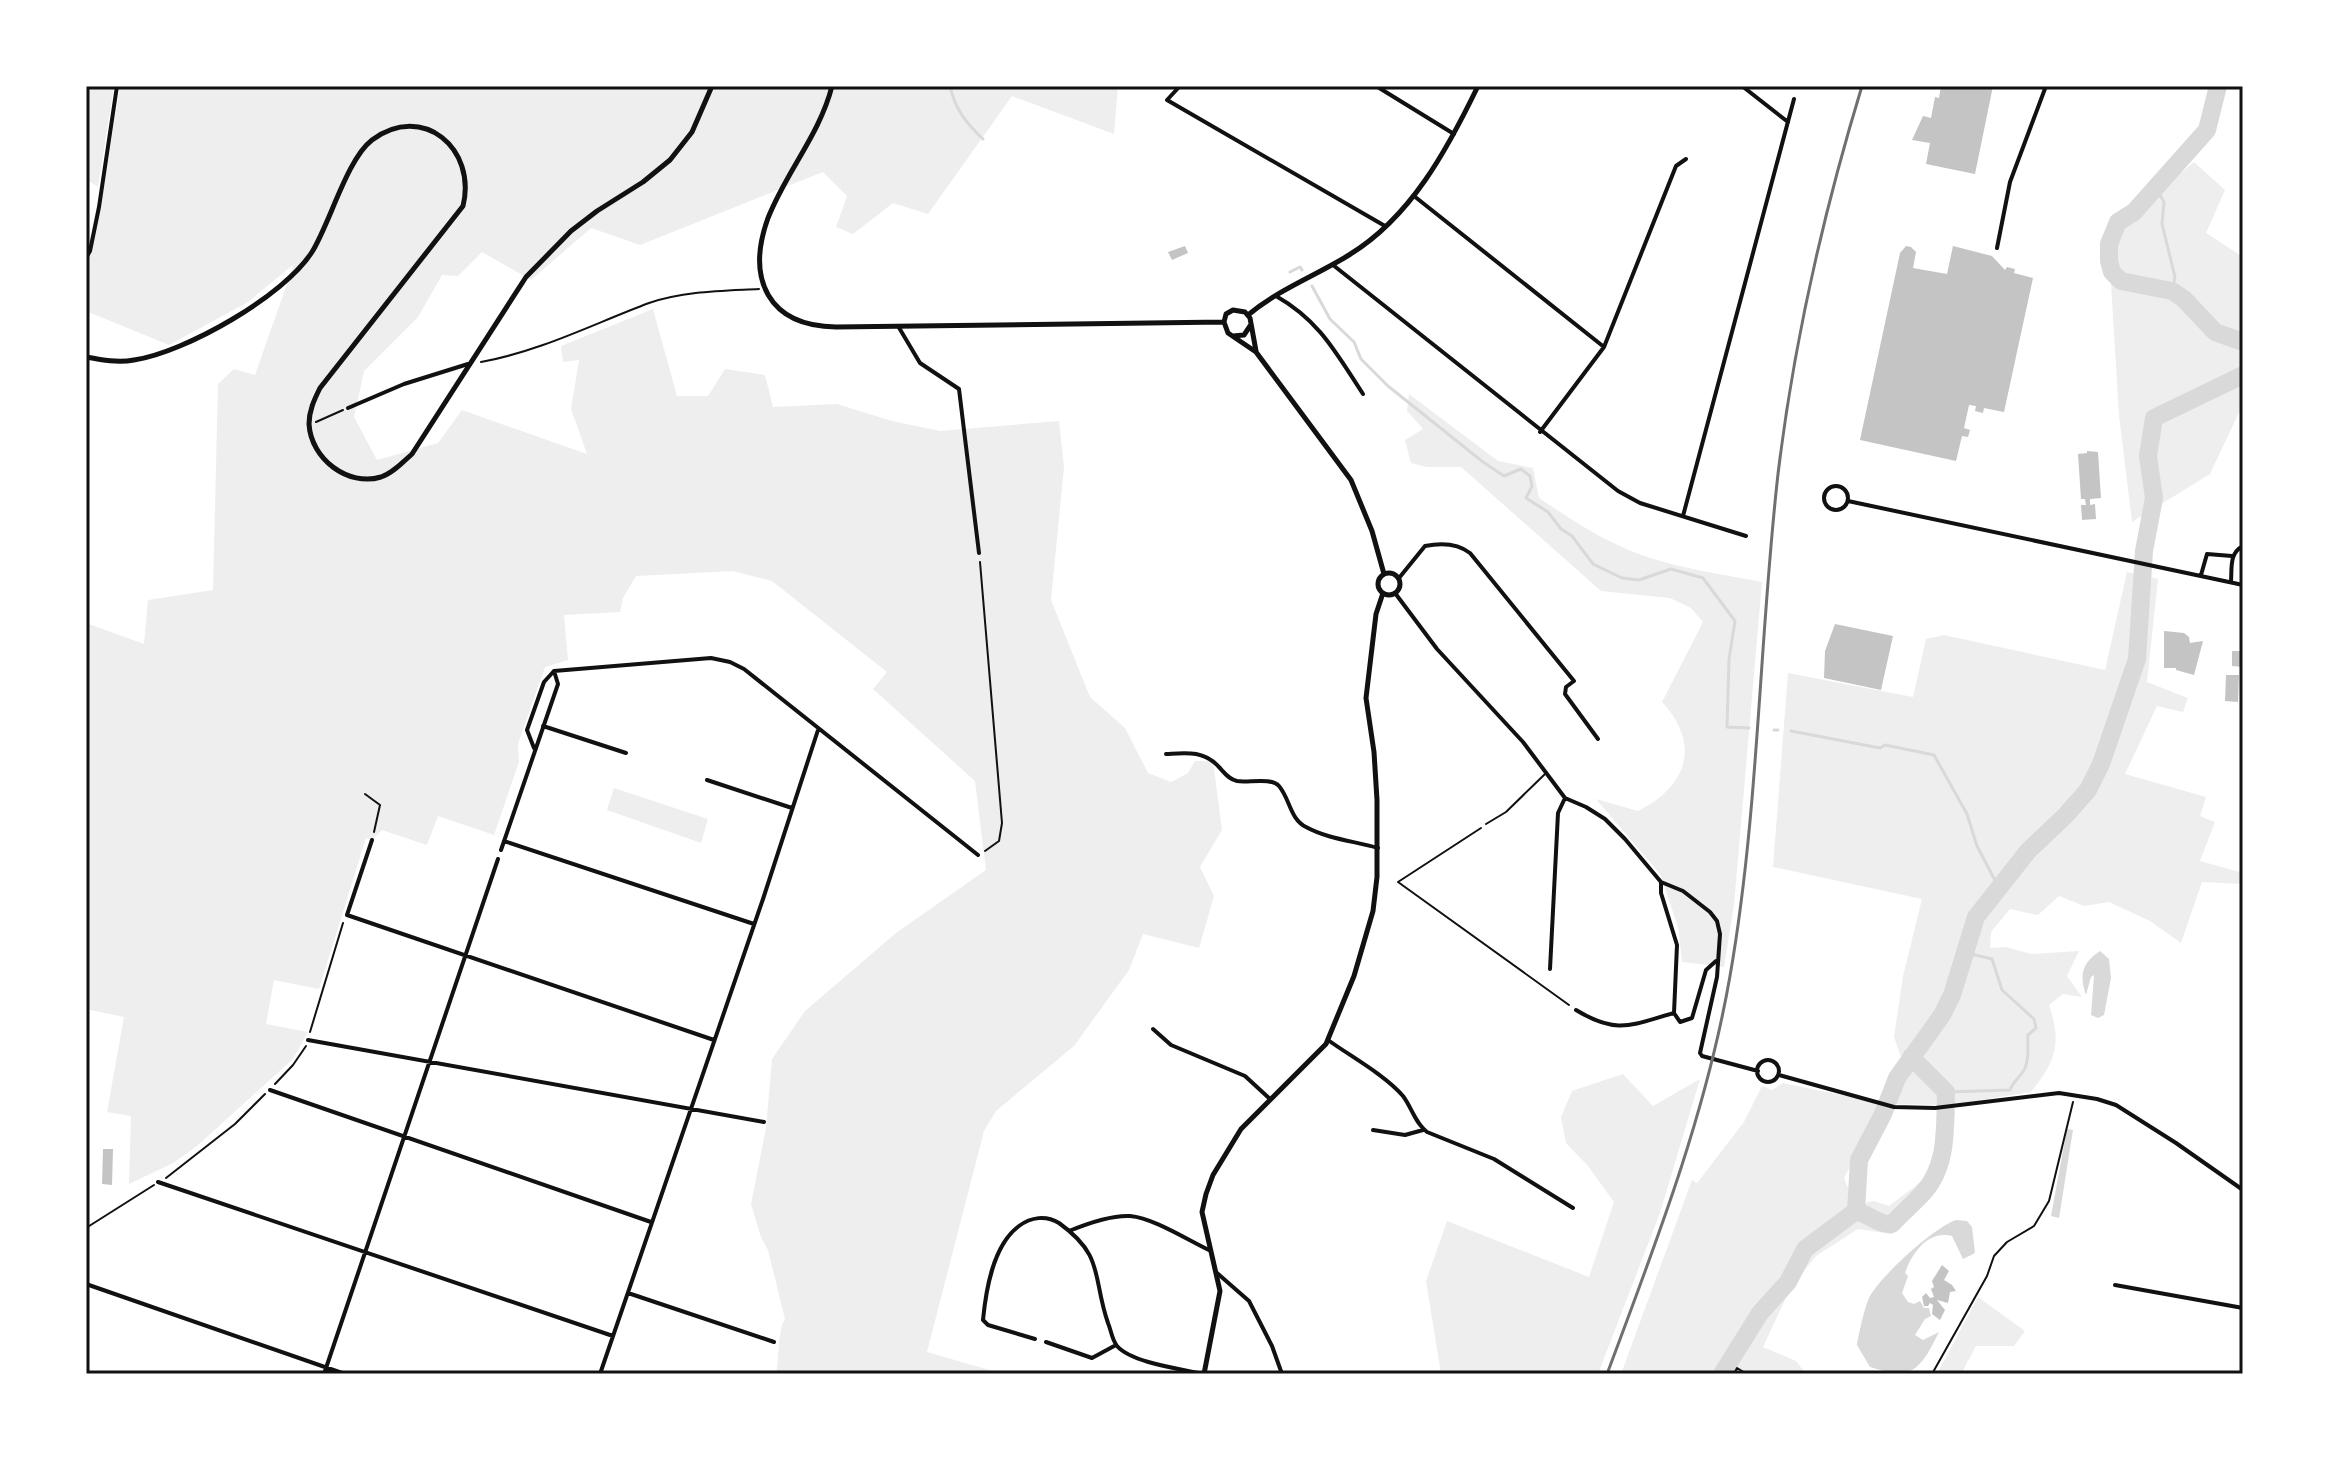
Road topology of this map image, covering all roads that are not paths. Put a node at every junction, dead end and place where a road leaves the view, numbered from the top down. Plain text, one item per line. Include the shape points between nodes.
1 (117, 86) edge
2 (712, 86) edge
3 (832, 86) edge
4 (1180, 86) edge
5 (1376, 86) edge
6 (1478, 86) edge
7 (1742, 86) edge
8 (2046, 86) edge
9 (1794, 99) dead end
10 (1788, 122) junction
11 (1454, 134) junction
12 (1686, 159) dead end
13 (1414, 196) junction
14 (1385, 226) junction
15 (1997, 248) dead end
16 (86, 258) edge
17 (1333, 265) junction
18 (1273, 295) junction
19 (1248, 315) junction
20 (1224, 322) junction
21 (1251, 325) junction
22 (898, 326) junction
23 (1232, 335) junction
24 (1604, 347) junction
25 (1256, 352) junction
26 (86, 357) edge
27 (468, 364) junction
28 (1363, 394) dead end
29 (348, 408) road end
30 (1540, 432) junction
31 (1848, 501) junction
32 (1683, 516) junction
33 (1746, 536) dead end
34 (2243, 546) edge
35 (979, 553) road end
36 (2232, 556) junction
37 (1384, 574) junction
38 (2201, 575) junction
39 (1399, 578) junction
40 (2231, 582) junction
41 (2243, 585) edge
42 (1383, 593) junction
43 (1395, 593) junction
44 (554, 671) junction
45 (543, 726) junction
46 (818, 730) junction
47 (1598, 739) dead end
48 (535, 750) junction
49 (626, 753) dead end
50 (1166, 754) dead end
51 (1546, 773) junction
52 (707, 780) dead end
53 (1565, 798) junction
54 (792, 808) junction
55 (1486, 824) road end
56 (372, 840) road end
57 (504, 841) junction
58 (1378, 848) junction
59 (501, 850) dead end
60 (978, 855) road end
61 (498, 859) dead end
62 (1661, 882) junction
63 (754, 924) junction
64 (465, 955) junction
65 (1718, 960) junction
66 (1550, 969) dead end
67 (1576, 1010) road end
68 (1674, 1013) junction
69 (1153, 1029) dead end
70 (308, 1040) road end
71 (714, 1040) junction
72 (1328, 1040) junction
73 (430, 1062) junction
74 (1758, 1071) junction
75 (1779, 1075) junction
76 (270, 1090) road end
77 (1270, 1099) junction
78 (690, 1108) junction
79 (764, 1122) dead end
80 (1373, 1130) dead end
81 (1423, 1130) junction
82 (404, 1137) junction
83 (158, 1182) road end
84 (2243, 1190) edge
85 (1573, 1208) dead end
86 (651, 1222) junction
87 (1069, 1231) junction
88 (1211, 1251) junction
89 (365, 1253) junction
90 (1217, 1273) junction
91 (86, 1284) edge
92 (2115, 1285) dead end
93 (628, 1292) junction
94 (2243, 1308) edge
95 (613, 1336) junction
96 (1035, 1339) dead end
97 (774, 1342) dead end
98 (1046, 1342) dead end
99 (1116, 1345) junction
100 (326, 1368) junction
101 (324, 1374) edge
102 (345, 1374) edge
103 (600, 1374) edge
104 (1204, 1374) edge
105 (1282, 1374) edge

1 - 16 street
2 - 27 street via 683,146 656,173 597,211 543,257
3 - 22 street via 820,122 767,220 760,256 764,289 775,307 817,327
4 - 14 street via 1167,100
5 - 11 street
6 - 11 street
7 - 10 street
8 - 15 street via 2010,182
9 - 10 street
10 - 32 street
11 - 13 street
12 - 24 street via 1676,166
13 - 14 street
13 - 24 street
14 - 17 street
17 - 18 street
17 - 30 street
18 - 19 street
18 - 28 street via 1299,309 1318,328
19 - 20 street via 1233,310
19 - 21 street
20 - 22 street
20 - 23 street
21 - 23 street via 1244,335
21 - 25 street
22 - 35 street via 920,363 959,389
23 - 25 street
24 - 30 street
25 - 37 street via 1351,480
26 - 27 street via 118,362 154,356 267,298 313,251 354,165 372,140 399,127 428,129 459,155 466,183 463,206 320,388 309,425 317,449 336,470 359,479 390,473 412,454
27 - 29 street
30 - 32 street via 1618,491
31 - 31 street via 1841,486 1825,493 1832,509 1840,510
31 - 38 street
32 - 33 street
34 - 36 street
36 - 38 street via 2207,554
36 - 40 street
37 - 39 street
37 - 42 street via 1378,583
38 - 40 street
39 - 43 street
39 - 47 street via 1425,546 1454,545 1470,553 1574,681 1565,694
40 - 41 street
42 - 43 street
42 - 58 street via 1366,698
43 - 51 street
44 - 45 street via 558,684
44 - 46 street via 711,658 730,662
44 - 48 street via 544,682 527,730
45 - 48 street
45 - 49 street
46 - 54 street
46 - 60 street
48 - 57 street
50 - 58 street via 1196,752 1228,778 1273,782 1304,827
51 - 53 street
51 - 55 lane
52 - 54 street
53 - 62 street via 1605,819
53 - 66 street via 1558,813
54 - 63 street
56 - 64 street via 347,915
57 - 59 street
57 - 63 street
58 - 72 street via 1373,911
61 - 64 street
62 - 65 street via 1683,891 1717,921
62 - 68 street via 1677,945
63 - 71 street
64 - 71 street
64 - 73 street
65 - 68 street via 1706,970 1692,1018 1680,1022
65 - 74 street via 1700,1053
67 - 68 street via 1597,1023 1621,1027
69 - 77 street via 1171,1045 1245,1076
70 - 73 street
71 - 78 street
72 - 77 street
72 - 81 street via 1403,1096
73 - 78 street
73 - 82 street
74 - 75 street via 1769,1082
74 - 75 street via 1770,1061
75 - 84 street via 1894,1107 1935,1108 2043,1094 2116,1105
76 - 82 street
77 - 88 street via 1241,1129 1213,1175 1202,1212
78 - 79 street
78 - 86 street
80 - 81 street via 1405,1135
81 - 85 street via 1494,1159
82 - 86 street
82 - 89 street
83 - 89 street
86 - 93 street
87 - 88 street via 1127,1215
87 - 96 street via 1054,1220 1030,1219 1003,1240 996,1260 983,1320
87 - 99 street via 1082,1240 1095,1264
88 - 90 street
89 - 95 street
89 - 100 street
90 - 104 street via 1218,1307
90 - 105 street via 1249,1301
91 - 100 street
92 - 94 street
93 - 95 street
93 - 97 street
95 - 103 street
98 - 99 street via 1092,1358
99 - 104 street via 1132,1356
100 - 101 street
100 - 102 street

